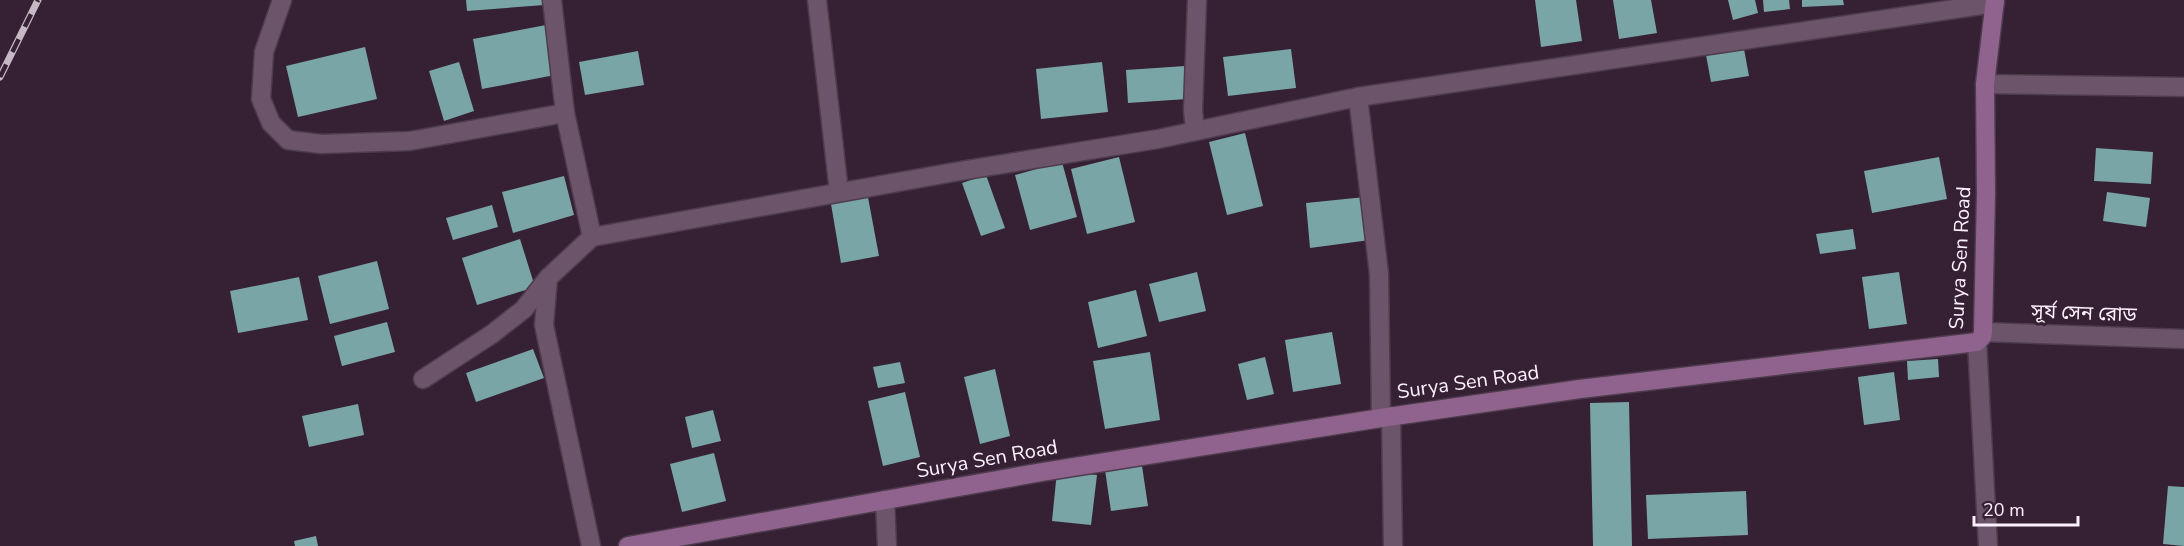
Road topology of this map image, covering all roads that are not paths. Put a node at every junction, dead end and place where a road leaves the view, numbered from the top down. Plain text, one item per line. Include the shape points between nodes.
1 (282, 0) edge
2 (552, 0) edge
3 (817, 0) edge
4 (1197, 0) edge
5 (1995, 2) edge
6 (1985, 84) junction
7 (2184, 87) edge
8 (1358, 97) junction
9 (566, 113) junction
10 (1196, 131) junction
11 (839, 192) junction
12 (592, 237) junction
13 (548, 278) junction
14 (1980, 337) junction
15 (2184, 339) edge
16 (423, 379) dead end
17 (1386, 417) junction
18 (885, 500) junction
19 (591, 546) edge
20 (630, 546) edge
21 (887, 546) edge
22 (1393, 546) edge
23 (1988, 546) edge

1 - 9 street via 264,52 261,99 271,123 288,140 321,144 410,141
2 - 9 street
3 - 11 street
4 - 10 street via 1193,110
5 - 6 street, Surya Sen Road
5 - 8 street
6 - 7 street
6 - 14 street, Surya Sen Road via 1986,193
8 - 10 street
8 - 17 street via 1379,274
9 - 12 street
10 - 11 street
11 - 12 street
12 - 13 street
13 - 16 street via 524,309
13 - 19 street via 544,325
14 - 15 street, সূর্য সেন রোড
14 - 17 street, Surya Sen Road
14 - 23 street
17 - 18 street, Surya Sen Road
17 - 22 street
18 - 20 street, Surya Sen Road
18 - 21 street

